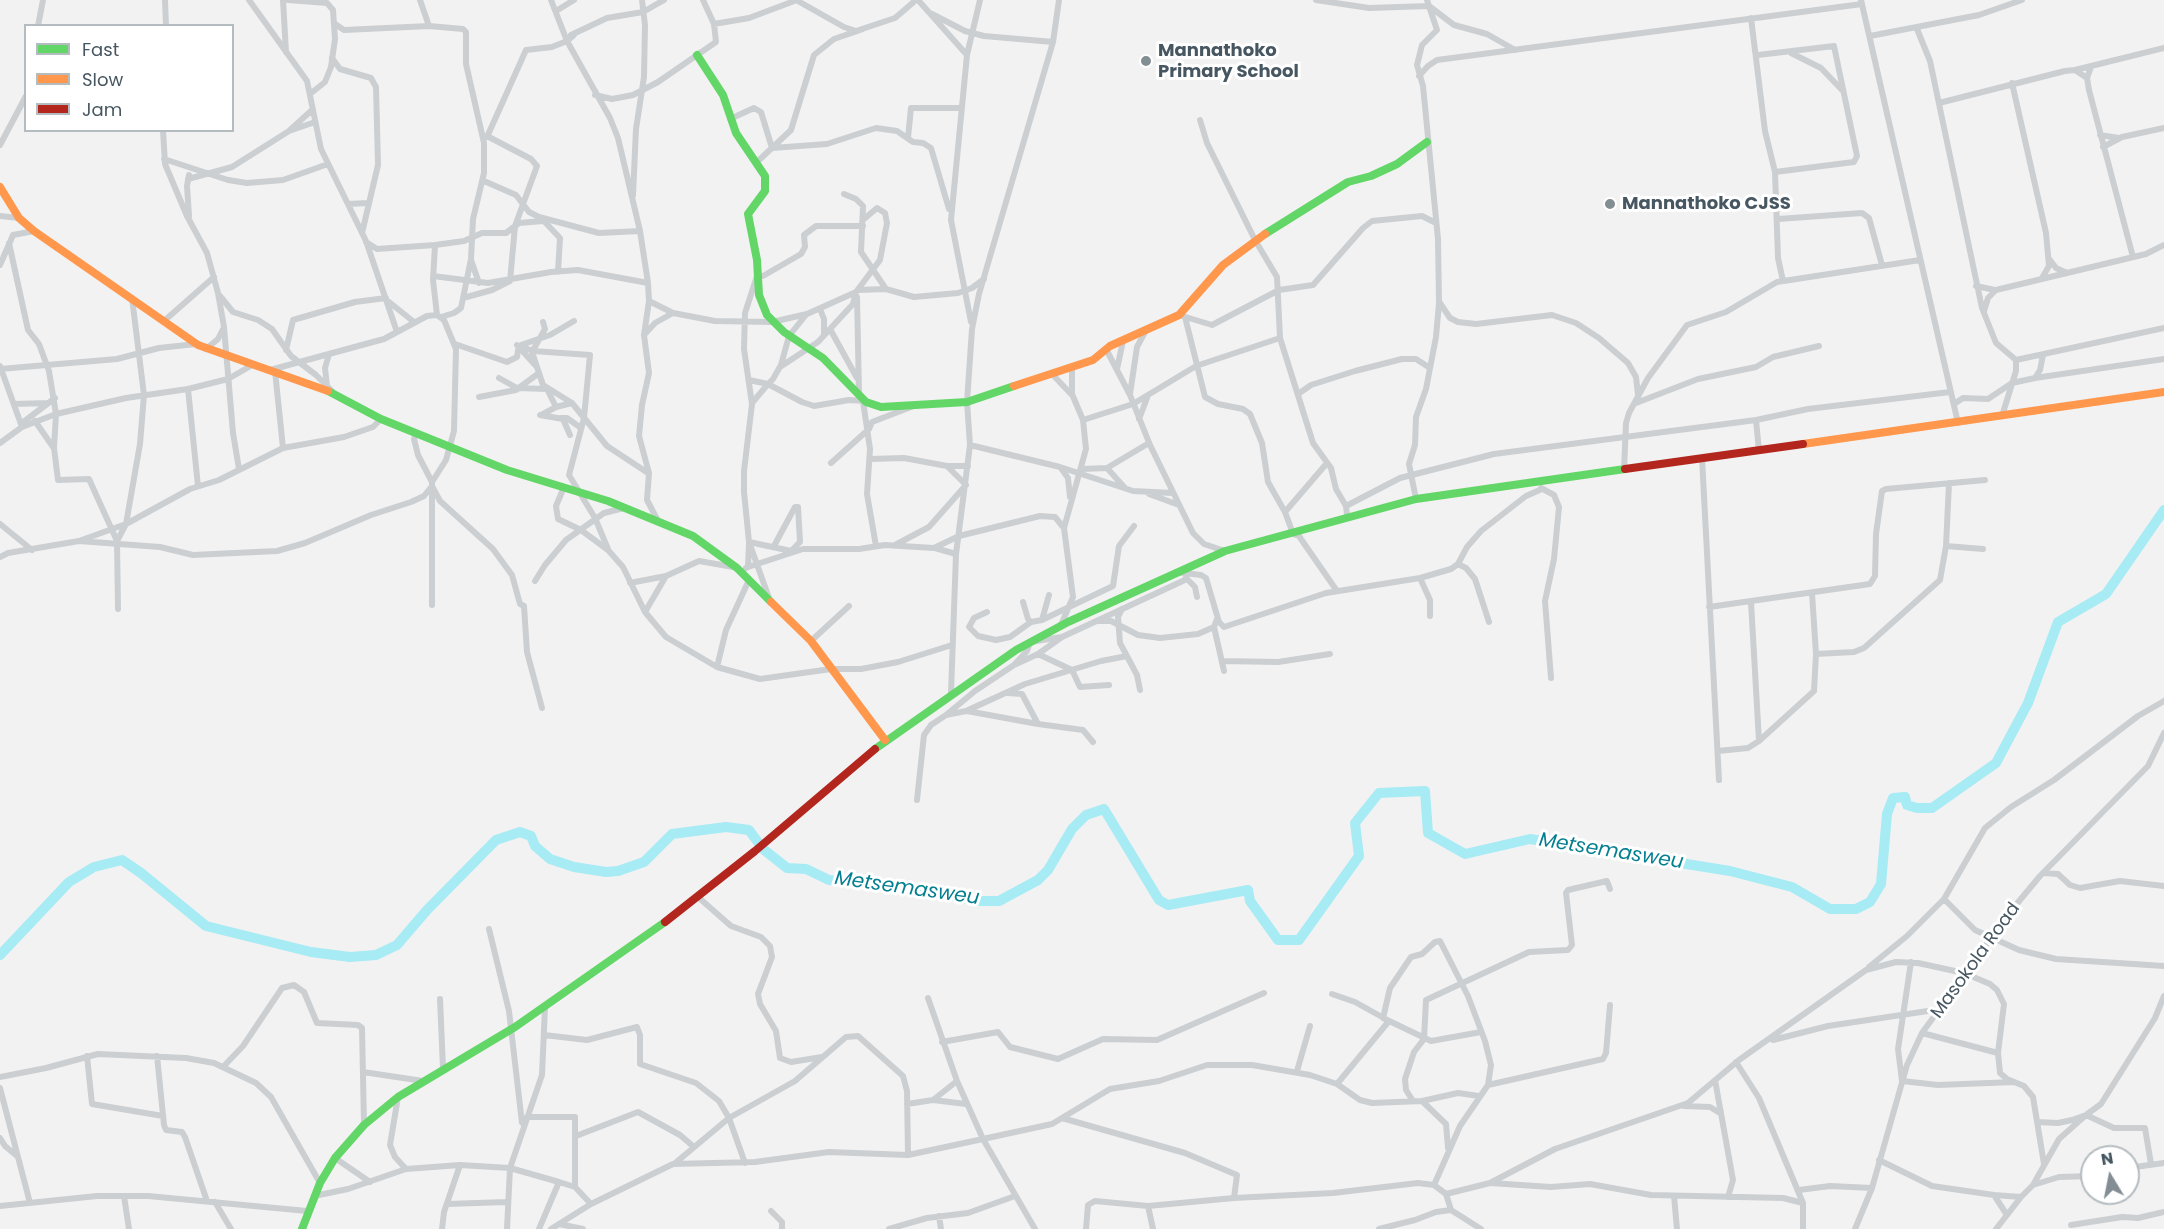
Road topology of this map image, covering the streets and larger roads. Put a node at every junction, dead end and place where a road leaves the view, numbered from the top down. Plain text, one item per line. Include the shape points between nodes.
1 (43, 0) edge
2 (165, 0) edge
3 (249, 0) edge
4 (283, 0) edge
5 (420, 0) edge
6 (551, 0) edge
7 (574, 0) edge
8 (642, 0) edge
9 (664, 0) edge
10 (703, 0) edge
11 (797, 0) edge
12 (917, 0) edge
13 (980, 0) edge
14 (1059, 0) edge
15 (1316, 0) edge
16 (2022, 0) edge
17 (291, 1) edge
18 (1862, 2) edge
19 (1428, 3) edge
20 (284, 9) junction
21 (556, 11) junction
22 (642, 12) junction
23 (931, 13) junction
24 (1751, 18) junction
25 (38, 24) edge
26 (166, 24) edge
27 (335, 24) junction
28 (714, 24) junction
29 (429, 26) junction
30 (1917, 28) junction
31 (863, 29) junction
32 (344, 30) junction
33 (974, 33) junction
34 (1870, 36) junction
35 (565, 38) junction
36 (335, 39) junction
37 (1053, 42) junction
38 (2164, 48) edge
39 (1516, 50) junction
40 (1788, 51) junction
41 (286, 53) junction
42 (697, 55) junction
43 (967, 55) junction
44 (1758, 55) junction
45 (332, 58) junction
46 (2091, 67) junction
47 (340, 69) junction
48 (2075, 70) junction
49 (330, 72) junction
50 (1419, 76) junction
51 (2087, 78) junction
52 (2012, 83) junction
53 (642, 90) junction
54 (1844, 93) junction
55 (310, 94) junction
56 (595, 95) junction
57 (24, 100) edge
58 (1939, 103) junction
59 (960, 108) junction
60 (312, 110) junction
61 (730, 119) junction
62 (1200, 120) dead end
63 (315, 122) junction
64 (2164, 128) edge
65 (289, 131) junction
66 (163, 132) edge
67 (2100, 135) junction
68 (488, 136) junction
69 (908, 138) junction
70 (2120, 138) junction
71 (1427, 142) junction
72 (484, 143) junction
73 (0, 145) edge
74 (2103, 147) junction
75 (772, 148) junction
76 (164, 159) junction
77 (758, 162) junction
78 (328, 164) junction
79 (192, 169) junction
80 (1775, 172) junction
81 (206, 174) junction
82 (188, 179) junction
83 (483, 181) junction
84 (0, 187) edge
85 (844, 194) dead end
86 (633, 202) junction
87 (368, 203) junction
88 (523, 203) junction
89 (348, 204) junction
90 (0, 216) edge
91 (951, 216) junction
92 (19, 218) junction
93 (542, 219) junction
94 (1778, 219) junction
95 (189, 221) junction
96 (864, 222) junction
97 (1436, 223) junction
98 (516, 226) junction
99 (573, 227) junction
100 (34, 231) junction
101 (640, 231) junction
102 (362, 234) junction
103 (472, 237) junction
104 (560, 238) junction
105 (1254, 240) junction
106 (366, 241) junction
107 (9, 243) junction
108 (435, 245) junction
109 (2164, 245) edge
110 (2133, 257) junction
111 (471, 259) junction
112 (2049, 259) junction
113 (1920, 260) junction
114 (0, 265) edge
115 (1882, 265) junction
116 (871, 270) junction
117 (558, 272) junction
118 (2068, 273) junction
119 (433, 276) junction
120 (757, 276) junction
121 (214, 277) junction
122 (984, 278) junction
123 (2042, 278) junction
124 (467, 281) junction
125 (510, 281) junction
126 (1783, 281) junction
127 (479, 283) junction
128 (648, 283) junction
129 (1976, 286) junction
130 (886, 290) junction
131 (1279, 290) junction
132 (1996, 290) junction
133 (857, 291) junction
134 (218, 292) junction
135 (966, 292) junction
136 (132, 298) junction
137 (463, 298) junction
138 (387, 299) junction
139 (649, 301) junction
140 (1439, 303) junction
141 (820, 309) junction
142 (1984, 312) junction
143 (673, 313) junction
144 (807, 314) junction
145 (439, 316) junction
146 (1182, 316) junction
147 (164, 321) junction
148 (574, 321) dead end
149 (744, 321) junction
150 (414, 322) junction
151 (543, 322) dead end
152 (771, 322) junction
153 (224, 327) junction
154 (2164, 328) edge
155 (830, 329) junction
156 (972, 329) junction
157 (397, 332) junction
158 (1145, 332) junction
159 (644, 335) junction
160 (824, 335) junction
161 (789, 336) junction
162 (1280, 338) junction
163 (539, 339) junction
164 (1123, 341) junction
165 (195, 344) junction
166 (455, 344) junction
167 (1819, 346) dead end
168 (519, 347) junction
169 (206, 349) junction
170 (808, 349) junction
171 (1106, 349) junction
172 (286, 351) junction
173 (532, 351) junction
174 (140, 354) junction
175 (329, 354) junction
176 (2043, 355) junction
177 (227, 357) junction
178 (319, 357) junction
179 (2164, 359) edge
180 (2016, 360) junction
181 (59, 362) junction
182 (46, 363) junction
183 (299, 363) junction
184 (254, 364) junction
185 (536, 366) junction
186 (1196, 366) junction
187 (780, 367) junction
188 (1, 368) edge
189 (325, 368) junction
190 (1430, 368) junction
191 (1072, 369) junction
192 (1117, 370) junction
193 (49, 371) junction
194 (273, 371) junction
195 (538, 374) junction
196 (1053, 375) junction
197 (499, 378) dead end
198 (2035, 378) junction
199 (228, 379) junction
200 (749, 380) junction
201 (2012, 383) junction
202 (768, 384) junction
203 (327, 386) junction
204 (518, 388) junction
205 (188, 389) junction
206 (547, 389) junction
207 (1950, 392) junction
208 (2164, 392) edge
209 (1298, 393) junction
210 (334, 394) junction
211 (1072, 394) junction
212 (144, 395) junction
213 (862, 395) junction
214 (1130, 395) junction
215 (479, 397) dead end
216 (55, 398) junction
217 (1147, 398) junction
218 (1637, 400) junction
219 (967, 402) junction
220 (572, 403) junction
221 (14, 404) junction
222 (48, 404) junction
223 (752, 404) junction
224 (1133, 404) junction
225 (1954, 404) junction
226 (912, 406) junction
227 (556, 407) junction
228 (56, 414) junction
229 (560, 417) junction
230 (2002, 417) junction
231 (584, 418) junction
232 (381, 419) junction
233 (1083, 420) junction
234 (1139, 420) junction
235 (1756, 420) junction
236 (35, 421) junction
237 (1958, 423) junction
238 (22, 425) junction
239 (581, 428) junction
240 (869, 429) junction
241 (416, 434) junction
242 (570, 435) dead end
243 (1625, 436) junction
244 (0, 443) edge
245 (1149, 443) junction
246 (970, 445) junction
247 (451, 446) junction
248 (54, 448) junction
249 (283, 448) junction
250 (1759, 451) junction
251 (1702, 458) junction
252 (870, 459) junction
253 (831, 463) dead end
254 (1327, 463) junction
255 (948, 466) junction
256 (968, 466) junction
257 (1060, 467) junction
258 (1107, 468) junction
259 (239, 469) junction
260 (1624, 470) junction
261 (1081, 471) junction
262 (649, 473) junction
263 (1411, 474) junction
264 (1985, 480) dead end
265 (1529, 483) junction
266 (1949, 483) junction
267 (432, 484) junction
268 (966, 484) junction
269 (198, 486) junction
270 (564, 487) junction
271 (1125, 488) junction
272 (1542, 489) junction
273 (580, 492) junction
274 (1147, 493) junction
275 (1173, 493) junction
276 (1416, 499) junction
277 (1070, 500) junction
278 (1179, 505) junction
279 (624, 507) junction
280 (1346, 510) junction
281 (1285, 512) junction
282 (595, 518) junction
283 (657, 519) junction
284 (0, 524) edge
285 (126, 524) junction
286 (1134, 526) dead end
287 (1064, 528) junction
288 (110, 530) junction
289 (581, 530) junction
290 (1290, 532) junction
291 (959, 536) junction
292 (79, 541) junction
293 (117, 542) junction
294 (750, 542) junction
295 (895, 545) junction
296 (774, 546) junction
297 (876, 546) junction
298 (1946, 546) junction
299 (934, 548) junction
300 (1983, 549) dead end
301 (32, 550) junction
302 (608, 550) junction
303 (791, 551) junction
304 (1225, 551) junction
305 (0, 552) edge
306 (8, 553) junction
307 (956, 554) junction
308 (0, 557) edge
309 (758, 564) junction
310 (1458, 564) junction
311 (741, 568) junction
312 (1174, 572) junction
313 (666, 576) junction
314 (1186, 576) junction
315 (1420, 578) junction
316 (749, 580) junction
317 (535, 581) dead end
318 (630, 584) junction
319 (1336, 591) junction
320 (1812, 593) junction
321 (1049, 595) dead end
322 (1197, 597) dead end
323 (770, 600) junction
324 (1023, 602) dead end
325 (1751, 602) junction
326 (432, 604) dead end
327 (1072, 604) junction
328 (849, 606) dead end
329 (1709, 607) junction
330 (1122, 608) junction
331 (118, 609) dead end
332 (645, 612) junction
333 (987, 612) dead end
334 (1430, 616) dead end
335 (1218, 619) junction
336 (1041, 620) junction
337 (1094, 621) junction
338 (1031, 622) junction
339 (1488, 622) dead end
340 (1061, 626) junction
341 (1118, 626) junction
342 (1214, 627) junction
343 (1062, 637) junction
344 (811, 641) junction
345 (1030, 642) junction
346 (952, 645) junction
347 (1038, 654) junction
348 (1330, 654) dead end
349 (1816, 654) junction
350 (1127, 656) junction
351 (1222, 661) junction
352 (1014, 665) junction
353 (717, 668) junction
354 (831, 669) junction
355 (1071, 670) junction
356 (1224, 671) dead end
357 (1551, 678) dead end
358 (1109, 686) dead end
359 (1140, 690) dead end
360 (951, 693) junction
361 (1007, 693) junction
362 (2164, 701) edge
363 (542, 708) dead end
364 (966, 711) junction
365 (946, 716) junction
366 (1038, 724) junction
367 (2164, 733) edge
368 (885, 740) junction
369 (1760, 741) junction
370 (1093, 742) dead end
371 (2161, 750) edge
372 (1718, 751) junction
373 (1719, 780) dead end
374 (917, 800) dead end
375 (2043, 873) junction
376 (2164, 886) edge
377 (1610, 889) dead end
378 (698, 897) junction
379 (1944, 899) junction
380 (489, 929) dead end
381 (1990, 939) junction
382 (1911, 962) junction
383 (2164, 966) edge
384 (1866, 970) junction
385 (1964, 973) junction
386 (1462, 984) junction
387 (1264, 993) dead end
388 (1332, 994) dead end
389 (2164, 996) edge
390 (928, 998) dead end
391 (440, 999) dead end
392 (1610, 1005) dead end
393 (545, 1007) junction
394 (1941, 1009) junction
395 (1904, 1014) junction
396 (1382, 1017) junction
397 (1389, 1021) junction
398 (1310, 1026) dead end
399 (511, 1029) junction
400 (1481, 1032) junction
401 (1922, 1033) junction
402 (544, 1035) junction
403 (1424, 1039) junction
404 (942, 1042) junction
405 (1767, 1042) junction
406 (1998, 1053) junction
407 (87, 1056) junction
408 (157, 1056) junction
409 (822, 1057) junction
410 (1737, 1062) junction
411 (224, 1067) junction
412 (443, 1068) junction
413 (1297, 1071) junction
414 (363, 1072) junction
415 (0, 1077) edge
416 (1715, 1080) junction
417 (423, 1081) junction
418 (957, 1081) junction
419 (1902, 1081) junction
420 (2014, 1082) junction
421 (1337, 1084) junction
422 (1488, 1085) junction
423 (0, 1088) edge
424 (1479, 1096) junction
425 (398, 1097) junction
426 (933, 1100) junction
427 (1413, 1101) junction
428 (1422, 1101) junction
429 (907, 1104) junction
430 (966, 1104) junction
431 (1684, 1106) junction
432 (1721, 1113) junction
433 (2086, 1115) junction
434 (163, 1116) junction
435 (526, 1117) junction
436 (729, 1118) junction
437 (1062, 1118) junction
438 (2037, 1122) junction
439 (364, 1125) junction
440 (522, 1127) junction
441 (576, 1136) junction
442 (0, 1138) edge
443 (983, 1139) junction
444 (694, 1147) junction
445 (1448, 1148) junction
446 (908, 1155) junction
447 (18, 1157) junction
448 (335, 1158) junction
449 (1879, 1160) junction
450 (745, 1163) junction
451 (2164, 1163) edge
452 (673, 1164) junction
453 (2043, 1164) junction
454 (2151, 1164) junction
455 (460, 1165) junction
456 (2140, 1166) edge
457 (510, 1168) junction
458 (406, 1169) junction
459 (2080, 1176) edge
460 (370, 1182) junction
461 (559, 1182) junction
462 (320, 1183) junction
463 (1490, 1183) junction
464 (1434, 1185) junction
465 (2033, 1185) junction
466 (575, 1187) junction
467 (1872, 1188) junction
468 (1798, 1190) junction
469 (1446, 1194) junction
470 (1994, 1195) junction
471 (124, 1196) junction
472 (314, 1196) junction
473 (1015, 1196) junction
474 (1674, 1196) junction
475 (1728, 1197) junction
476 (2021, 1197) junction
477 (1234, 1198) junction
478 (207, 1201) junction
479 (215, 1202) junction
480 (507, 1202) junction
481 (30, 1203) junction
482 (1803, 1203) junction
483 (447, 1204) junction
484 (591, 1204) junction
485 (0, 1206) edge
486 (1148, 1206) junction
487 (1450, 1210) junction
488 (307, 1211) junction
489 (771, 1211) dead end
490 (2164, 1212) edge
491 (2007, 1215) junction
492 (939, 1216) junction
493 (558, 1224) junction
494 (2071, 1224) dead end
495 (129, 1229) edge
496 (231, 1229) edge
497 (302, 1229) edge
498 (442, 1229) edge
499 (507, 1229) edge
500 (539, 1229) edge
501 (551, 1229) edge
502 (583, 1229) edge
503 (782, 1229) edge
504 (889, 1229) edge
505 (941, 1229) edge
506 (1035, 1229) edge
507 (1086, 1229) edge
508 (1153, 1229) edge
509 (1379, 1229) edge
510 (1481, 1229) edge
511 (1677, 1229) edge
512 (1803, 1229) edge
513 (1855, 1229) edge
514 (1996, 1229) edge

1 - 25 street
2 - 26 street
3 - 41 street
4 - 20 street
5 - 29 street
6 - 21 street
7 - 21 street
8 - 22 street
9 - 22 street
10 - 28 street
11 - 28 street via 749,18
11 - 31 street via 844,27
12 - 23 street
12 - 31 street via 895,18
13 - 33 street
14 - 37 street
15 - 19 street via 1369,8
16 - 30 street via 1979,15
17 - 20 street
17 - 27 street via 327,3 333,10
18 - 24 street
18 - 34 street
19 - 39 street via 1454,25 1487,34
19 - 50 street via 1437,30 1420,48
20 - 41 street
21 - 35 street
22 - 35 street via 607,18
22 - 53 street
23 - 33 street
23 - 43 street
24 - 39 street
24 - 44 street
27 - 32 street
27 - 36 street
28 - 42 street via 716,42
29 - 32 street
29 - 72 street via 466,32 466,64
30 - 34 street
30 - 58 street via 1927,50
31 - 75 street via 834,39 814,56 791,130
32 - 36 street
33 - 37 street
33 - 43 street
34 - 113 street
35 - 56 street
35 - 68 street via 552,47 526,50
36 - 45 street
37 - 122 street
38 - 46 street
39 - 50 street via 1437,60
40 - 44 street
40 - 54 street via 1821,68
40 - 54 street via 1834,46
41 - 55 street via 305,77
42 - 53 street
42 - 61 street via 723,95
43 - 59 street
44 - 80 street via 1765,130
45 - 47 street
45 - 49 street
46 - 48 street
46 - 51 street
47 - 49 street
47 - 87 street via 371,78 376,87 378,165
48 - 51 street
48 - 52 street
49 - 55 street
50 - 71 street
51 - 67 street
52 - 58 street
52 - 112 street
53 - 56 street via 612,99
53 - 86 street
54 - 80 street via 1857,156 1854,162
55 - 60 street
56 - 86 street via 618,138
57 - 73 street
58 - 129 street
59 - 69 street via 911,108
59 - 91 street
60 - 63 street
60 - 65 street
61 - 75 street via 754,108 761,112
61 - 77 street via 741,142
62 - 105 street via 1207,143
63 - 65 street
63 - 78 street
64 - 70 street
65 - 81 street via 232,166
66 - 76 street
67 - 70 street
67 - 74 street
68 - 72 street
68 - 88 street via 537,164
69 - 75 street via 897,131 876,128 827,144
69 - 91 street via 931,148
70 - 74 street
71 - 97 street
71 - 105 street via 1397,164 1348,182
72 - 83 street
74 - 110 street
75 - 77 street
76 - 79 street
76 - 95 street
77 - 120 street via 766,188 748,214
78 - 81 street via 306,174 261,183
78 - 89 street
79 - 81 street
79 - 82 street
80 - 94 street
81 - 82 street
82 - 95 street
83 - 88 street via 516,195
83 - 103 street
84 - 92 street
85 - 96 street via 863,206
86 - 101 street
87 - 89 street
87 - 102 street
88 - 93 street via 529,212
88 - 98 street
89 - 102 street
90 - 92 street
91 - 135 street
92 - 100 street
93 - 98 street
93 - 99 street
93 - 104 street
94 - 115 street via 1862,213 1869,218
94 - 126 street via 1778,258
95 - 121 street via 207,252
96 - 116 street via 861,252
96 - 116 street via 878,208 887,217 882,255
96 - 120 street via 816,226 804,235 801,254
97 - 131 street via 1422,216 1372,221 1317,283
97 - 140 street
98 - 103 street via 506,234 482,233
98 - 125 street
99 - 101 street via 607,234
99 - 104 street
100 - 107 street via 15,232
100 - 136 street
101 - 128 street
102 - 106 street
103 - 108 street
103 - 111 street
104 - 117 street
105 - 131 street via 1277,277
105 - 146 street via 1223,265
106 - 108 street via 377,249
106 - 138 street
107 - 114 street
107 - 182 street via 28,330
108 - 119 street
109 - 110 street
110 - 118 street
111 - 124 street
111 - 127 street
112 - 118 street via 2055,268
112 - 123 street via 2049,268
113 - 115 street
113 - 207 street
115 - 126 street
116 - 130 street
116 - 133 street
117 - 125 street
117 - 128 street via 587,271
118 - 123 street
119 - 124 street
119 - 145 street
120 - 149 street
120 - 152 street via 762,307
121 - 134 street
121 - 147 street
122 - 135 street
122 - 156 street
123 - 132 street
124 - 127 street
124 - 137 street
125 - 127 street
125 - 137 street
126 - 218 street via 1726,312 1684,328
128 - 139 street
129 - 132 street
129 - 142 street
130 - 133 street
130 - 135 street via 914,297
131 - 146 street via 1212,325
131 - 162 street
132 - 142 street via 1988,298
133 - 141 street
133 - 155 street via 853,304
133 - 213 street
134 - 153 street
134 - 172 street via 232,312 273,329
135 - 156 street
136 - 147 street
136 - 174 street
137 - 145 street via 458,312
138 - 150 street
138 - 157 street
138 - 172 street via 355,302 293,320
139 - 143 street
139 - 159 street
140 - 190 street
140 - 218 street via 1458,322 1476,324 1552,315 1576,323 1628,363 1636,377
141 - 144 street
141 - 160 street
142 - 180 street via 1996,343
143 - 149 street via 715,321
143 - 159 street
144 - 152 street
144 - 161 street
145 - 150 street
145 - 166 street
146 - 158 street
146 - 186 street
147 - 165 street
148 - 163 street
149 - 152 street
149 - 200 street
150 - 157 street
151 - 163 street via 545,330
152 - 161 street
153 - 169 street
153 - 177 street
154 - 176 street
155 - 160 street
155 - 213 street
156 - 219 street
157 - 175 street
158 - 164 street
158 - 214 street via 1137,347
159 - 262 street via 649,373 639,436
160 - 170 street
161 - 170 street
161 - 187 street
162 - 186 street
162 - 209 street
163 - 168 street
163 - 173 street
164 - 171 street
164 - 192 street
165 - 169 street
165 - 174 street
166 - 168 street via 507,362 517,357
166 - 247 street
167 - 218 street
168 - 173 street
168 - 185 street
169 - 177 street
170 - 187 street
170 - 213 street
171 - 191 street
171 - 192 street
172 - 183 street
173 - 185 street
173 - 231 street via 590,355
174 - 181 street
174 - 212 street
175 - 178 street
175 - 189 street
176 - 180 street
176 - 198 street
177 - 184 street
177 - 199 street
178 - 183 street
178 - 189 street
179 - 198 street
180 - 201 street
181 - 182 street
181 - 193 street
182 - 188 street
182 - 193 street
183 - 194 street
183 - 203 street
184 - 194 street
184 - 199 street
185 - 195 street
186 - 217 street
186 - 281 street via 1205,397 1218,404 1243,408 1250,414 1262,443 1268,482
187 - 202 street
188 - 221 street
189 - 203 street
190 - 209 street via 1416,359 1402,359 1354,370
190 - 263 street via 1416,417
191 - 196 street
191 - 211 street
192 - 214 street
193 - 216 street
194 - 210 street
194 - 249 street
195 - 204 street
195 - 206 street
196 - 211 street
196 - 219 street
197 - 204 street
198 - 201 street
199 - 205 street
199 - 259 street
200 - 202 street
200 - 223 street
201 - 225 street via 1993,398 1963,398
201 - 230 street
202 - 213 street via 814,406
202 - 223 street
203 - 210 street
204 - 206 street
204 - 215 street
205 - 212 street
205 - 269 street
206 - 220 street
206 - 227 street
207 - 225 street
207 - 235 street via 1808,409
208 - 230 street
209 - 254 street via 1313,443
210 - 232 street
211 - 233 street
212 - 228 street
212 - 285 street
213 - 226 street via 882,407
213 - 240 street
214 - 224 street
216 - 222 street
216 - 228 street
217 - 224 street
217 - 234 street
218 - 243 street via 1629,413
219 - 226 street
219 - 246 street
220 - 227 street
220 - 231 street
221 - 222 street
221 - 238 street
222 - 238 street
223 - 294 street via 743,482
224 - 233 street
224 - 234 street
225 - 237 street
226 - 240 street via 872,422
227 - 229 street via 540,415
228 - 236 street
228 - 248 street
229 - 239 street
229 - 242 street
230 - 237 street
231 - 239 street
231 - 262 street via 607,446
232 - 241 street
232 - 249 street via 373,427 344,437
233 - 261 street via 1086,449
234 - 245 street
235 - 243 street
235 - 250 street
236 - 238 street
236 - 248 street
237 - 250 street
238 - 244 street
239 - 273 street via 569,471
240 - 252 street
240 - 253 street
241 - 247 street
241 - 267 street via 418,455
243 - 260 street
243 - 263 street via 1494,454
245 - 258 street
245 - 275 street
246 - 256 street
246 - 257 street
247 - 267 street
247 - 270 street via 507,470
248 - 288 street via 58,480 89,479
249 - 259 street
250 - 251 street
251 - 260 street
251 - 329 street
252 - 255 street via 904,458
252 - 297 street via 867,494
254 - 280 street
254 - 281 street
255 - 256 street
255 - 268 street
256 - 268 street
257 - 261 street
257 - 277 street via 1068,478
258 - 261 street
258 - 271 street
259 - 269 street
260 - 265 street
261 - 271 street
261 - 277 street
262 - 283 street via 647,500
263 - 276 street
263 - 280 street
264 - 266 street
265 - 272 street
265 - 276 street
266 - 298 street
266 - 320 street via 1882,492 1873,581
267 - 293 street via 424,496 411,502 277,551 193,555
267 - 326 street
267 - 363 street via 440,501 493,549 512,574 520,604 524,606 527,652
268 - 291 street
268 - 295 street via 929,527
269 - 285 street
270 - 273 street
270 - 289 street via 556,515 561,522
271 - 274 street
272 - 310 street via 1526,496 1481,531
272 - 357 street via 1554,495 1559,507 1545,601
273 - 279 street
273 - 282 street
274 - 275 street
274 - 278 street
275 - 278 street
276 - 280 street
277 - 287 street
278 - 304 street via 1198,540
279 - 282 street
279 - 283 street
280 - 290 street
281 - 290 street
282 - 289 street
282 - 302 street
283 - 311 street via 693,536
284 - 301 street
285 - 288 street
285 - 293 street
286 - 327 street via 1119,546 1113,586
287 - 291 street via 1055,517 1040,516
287 - 327 street
288 - 292 street
288 - 293 street
289 - 302 street
289 - 317 street via 560,547
290 - 304 street
290 - 319 street via 1299,536
291 - 299 street
291 - 307 street
292 - 293 street
292 - 301 street
293 - 331 street
294 - 296 street
294 - 309 street
294 - 311 street
295 - 297 street
295 - 299 street
296 - 303 street
296 - 303 street via 798,507 800,542
297 - 303 street
298 - 300 street
298 - 349 street via 1942,575 1935,585 1864,648
299 - 307 street
301 - 306 street
302 - 318 street via 623,567
303 - 309 street
304 - 312 street
305 - 306 street
306 - 308 street
307 - 346 street
309 - 311 street
309 - 323 street
310 - 315 street
310 - 339 street via 1475,579
311 - 313 street via 699,561
311 - 316 street
312 - 314 street
312 - 340 street
313 - 318 street
313 - 332 street
314 - 322 street
314 - 330 street
314 - 335 street via 1206,578
315 - 319 street
315 - 334 street via 1430,600
316 - 323 street
316 - 353 street via 726,630
318 - 332 street
319 - 335 street via 1224,627
320 - 325 street
320 - 349 street
321 - 336 street
323 - 344 street
324 - 338 street
325 - 329 street
325 - 369 street
327 - 336 street
327 - 340 street
328 - 344 street
329 - 372 street
330 - 337 street
330 - 341 street
332 - 353 street via 672,641
333 - 338 street via 974,618 969,627 978,636 996,640 1010,637
335 - 342 street
336 - 338 street
337 - 341 street via 1111,621
337 - 343 street
340 - 345 street
341 - 342 street via 1138,635 1160,638 1198,634
341 - 350 street
342 - 351 street
343 - 345 street
343 - 347 street
344 - 354 street
345 - 352 street
345 - 360 street
346 - 354 street via 875,668
346 - 360 street
347 - 352 street
347 - 355 street
348 - 351 street via 1278,662
349 - 369 street via 1814,691
350 - 355 street
350 - 359 street
351 - 356 street
352 - 365 street
353 - 354 street via 760,679
354 - 368 street
355 - 358 street via 1080,687
355 - 361 street
360 - 368 street
361 - 364 street
361 - 366 street via 1022,694
362 - 379 street via 1985,828
364 - 365 street
364 - 366 street
365 - 374 street via 924,735
366 - 370 street via 1083,730
367 - 371 street, Masokola Road
368 - 378 street
369 - 372 street via 1748,748
371 - 375 street, Masokola Road via 2123,794
372 - 373 street
375 - 376 street via 2058,874 2080,888 2120,881
375 - 381 street, Masokola Road
377 - 386 street via 1607,881 1566,893 1571,949 1528,952
378 - 393 street
378 - 409 street via 732,926 761,937 770,946 772,957 758,994 776,1031 780,1058 791,1062
379 - 381 street
379 - 384 street
380 - 399 street
381 - 383 street via 2019,951 2056,959
381 - 385 street, Masokola Road
382 - 384 street
382 - 385 street
382 - 395 street
384 - 405 street
385 - 394 street, Masokola Road
385 - 406 street via 1990,984 2004,1000
386 - 396 street via 1436,941 1422,954 1411,957 1390,988
386 - 400 street
386 - 403 street via 1426,1000
387 - 404 street via 1157,1040 1103,1039 1058,1059 1010,1047 998,1032
388 - 396 street
389 - 433 street via 2115,1085 2101,1104
390 - 404 street
391 - 412 street
392 - 422 street via 1606,1053 1598,1062
393 - 399 street
393 - 402 street
394 - 395 street
394 - 401 street, Masokola Road
395 - 405 street via 1828,1026
395 - 419 street via 1898,1049
396 - 397 street
397 - 403 street
397 - 421 street
398 - 413 street
399 - 412 street
399 - 440 street
400 - 403 street
400 - 422 street via 1490,1056
401 - 406 street
401 - 419 street, Masokola Road
402 - 435 street via 542,1075
402 - 436 street via 587,1040 637,1027 640,1064 696,1083 719,1101
403 - 427 street via 1405,1079
404 - 418 street
405 - 410 street
406 - 420 street via 2000,1073
407 - 408 street
407 - 415 street
407 - 434 street via 92,1104
408 - 411 street
408 - 434 street
409 - 429 street via 846,1037 863,1038 903,1077
409 - 436 street via 795,1081
410 - 416 street
410 - 468 street via 1759,1098
411 - 414 street via 282,988 294,985 304,992 316,1023 360,1026
411 - 462 street via 256,1083 272,1097
412 - 417 street
413 - 421 street
413 - 437 street via 1207,1065 1160,1081 1110,1089
414 - 417 street
414 - 439 street
416 - 431 street
416 - 432 street
417 - 425 street
418 - 426 street
418 - 430 street
419 - 420 street via 1938,1085
419 - 449 street, Masokola Road
420 - 438 street via 2031,1093
421 - 427 street via 1360,1100 1372,1103
422 - 424 street
423 - 447 street
424 - 428 street via 1458,1093
424 - 445 street
425 - 439 street
425 - 458 street via 390,1145 395,1158
426 - 429 street
426 - 430 street
427 - 428 street
428 - 445 street via 1446,1124
429 - 446 street
430 - 443 street
431 - 432 street via 1710,1107
431 - 463 street via 1555,1149
432 - 475 street via 1733,1180
433 - 438 street via 2058,1123
433 - 453 street via 2066,1130
433 - 454 street via 2114,1128 2145,1128
434 - 478 street via 166,1130 182,1132 185,1137
435 - 440 street
435 - 441 street via 572,1116 577,1121
436 - 444 street
436 - 450 street
437 - 443 street
437 - 477 street via 1163,1146 1237,1175
438 - 453 street
439 - 448 street
440 - 457 street
441 - 444 street via 638,1112
441 - 466 street
442 - 447 street
443 - 446 street
443 - 473 street
444 - 452 street
445 - 464 street
446 - 450 street via 829,1152
447 - 481 street
448 - 460 street
448 - 462 street
449 - 467 street, Masokola Road
449 - 470 street via 1932,1186
450 - 452 street
451 - 454 street
452 - 484 street
453 - 465 street
454 - 456 street
455 - 457 street
455 - 458 street
455 - 483 street
457 - 461 street
457 - 480 street
458 - 460 street
459 - 465 street via 2059,1177
460 - 472 street
461 - 466 street
461 - 500 street
462 - 472 street
463 - 469 street
463 - 474 street via 1551,1187 1590,1184
464 - 469 street
464 - 477 street via 1418,1183 1345,1192
465 - 476 street
466 - 484 street
467 - 468 street via 1830,1186
467 - 513 street, Masokola Road
468 - 482 street
469 - 487 street
470 - 476 street
470 - 491 street
471 - 478 street
471 - 481 street
471 - 495 street
472 - 488 street
473 - 492 street via 968,1214
473 - 506 street
474 - 475 street
474 - 511 street
475 - 482 street via 1783,1198
476 - 491 street
477 - 486 street
478 - 479 street
479 - 488 street
479 - 496 street
480 - 483 street
480 - 499 street
481 - 485 street
482 - 512 street
483 - 498 street
484 - 493 street
486 - 507 street via 1091,1202
486 - 508 street
487 - 509 street
487 - 510 street
488 - 497 street
489 - 503 street via 780,1219
490 - 494 street
491 - 514 street
492 - 504 street
492 - 505 street
493 - 501 street
493 - 502 street

